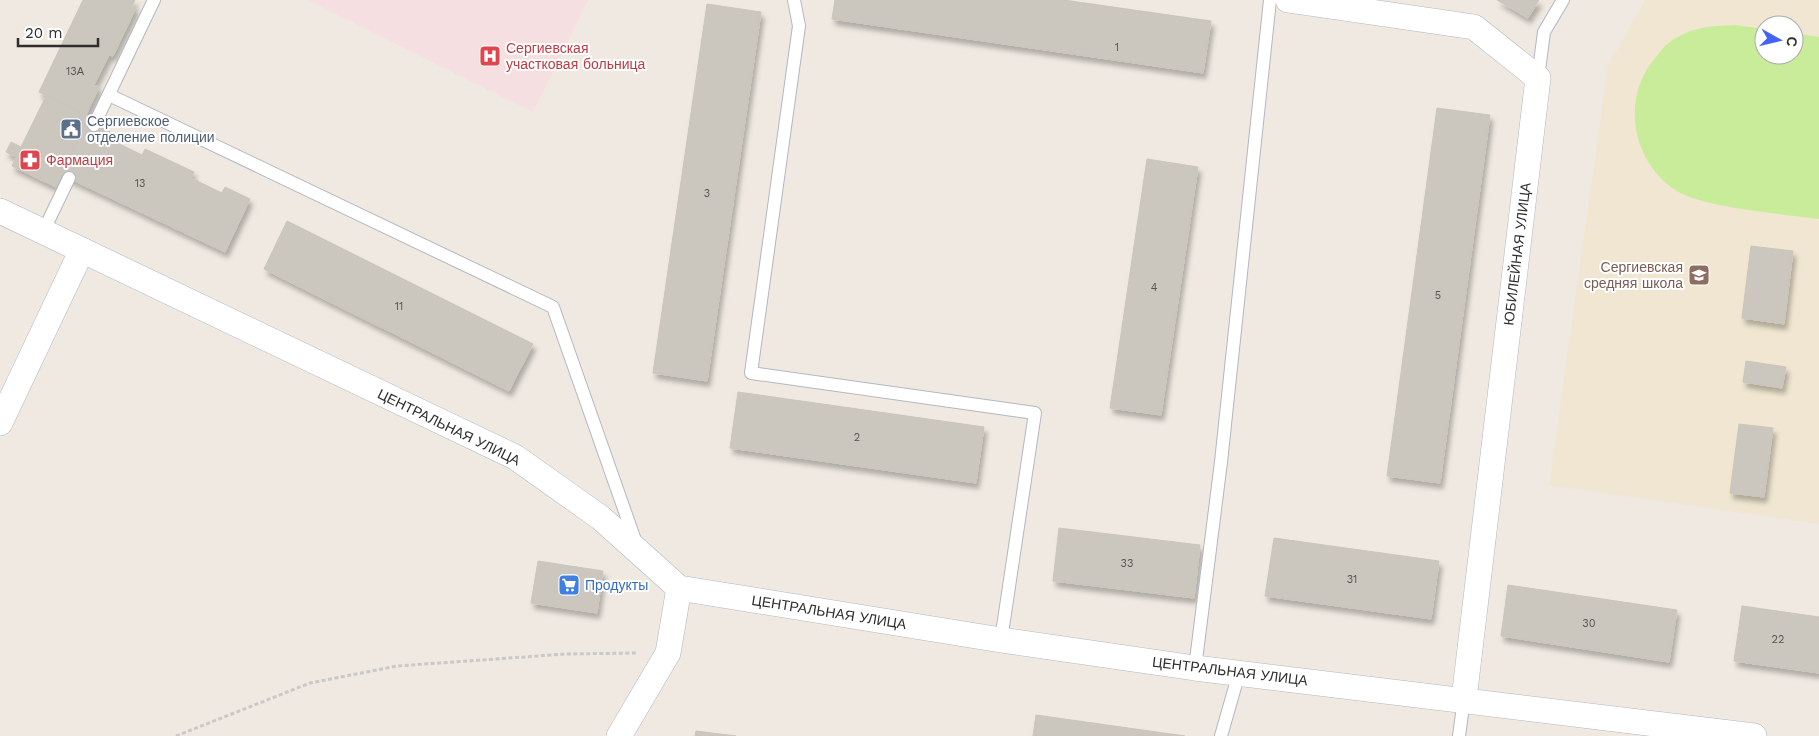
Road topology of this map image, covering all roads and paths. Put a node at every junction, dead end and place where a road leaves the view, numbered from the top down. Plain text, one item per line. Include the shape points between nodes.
1 (154, 0) edge
2 (794, 0) edge
3 (1270, 0) edge
4 (1288, 0) edge
5 (1563, 0) edge
6 (1538, 78) junction
7 (109, 95) junction
8 (94, 125) dead end
9 (69, 178) dead end
10 (0, 211) edge
11 (43, 232) junction
12 (82, 250) junction
13 (0, 422) edge
14 (640, 552) junction
15 (679, 588) junction
16 (1001, 640) junction
17 (668, 653) junction
18 (1195, 668) junction
19 (1239, 673) junction
20 (1464, 699) junction
21 (176, 736) edge
22 (619, 736) edge
23 (1221, 736) edge
24 (1459, 736) edge
25 (1754, 736) edge

1 - 7 lane
2 - 16 lane via 799,26 750,373 1034,413
3 - 18 lane via 1222,452
4 - 6 street via 1474,27
5 - 6 lane via 1544,32
6 - 20 street, ЮБИЛЕЙНАЯ УЛИЦА
7 - 8 lane
7 - 14 lane via 553,307
9 - 11 lane
10 - 11 street, ЦЕНТРАЛЬНАЯ УЛИЦА
11 - 12 street, ЦЕНТРАЛЬНАЯ УЛИЦА
12 - 13 street
12 - 14 street, ЦЕНТРАЛЬНАЯ УЛИЦА via 515,457 601,518
14 - 15 street, ЦЕНТРАЛЬНАЯ УЛИЦА
15 - 16 street, ЦЕНТРАЛЬНАЯ УЛИЦА
15 - 17 street
16 - 18 street, ЦЕНТРАЛЬНАЯ УЛИЦА
17 - 21 path via 566,654 397,666 310,683
17 - 22 street
18 - 19 street, ЦЕНТРАЛЬНАЯ УЛИЦА
19 - 20 street, ЦЕНТРАЛЬНАЯ УЛИЦА
19 - 23 lane
20 - 24 lane
20 - 25 street, ЦЕНТРАЛЬНАЯ УЛИЦА

